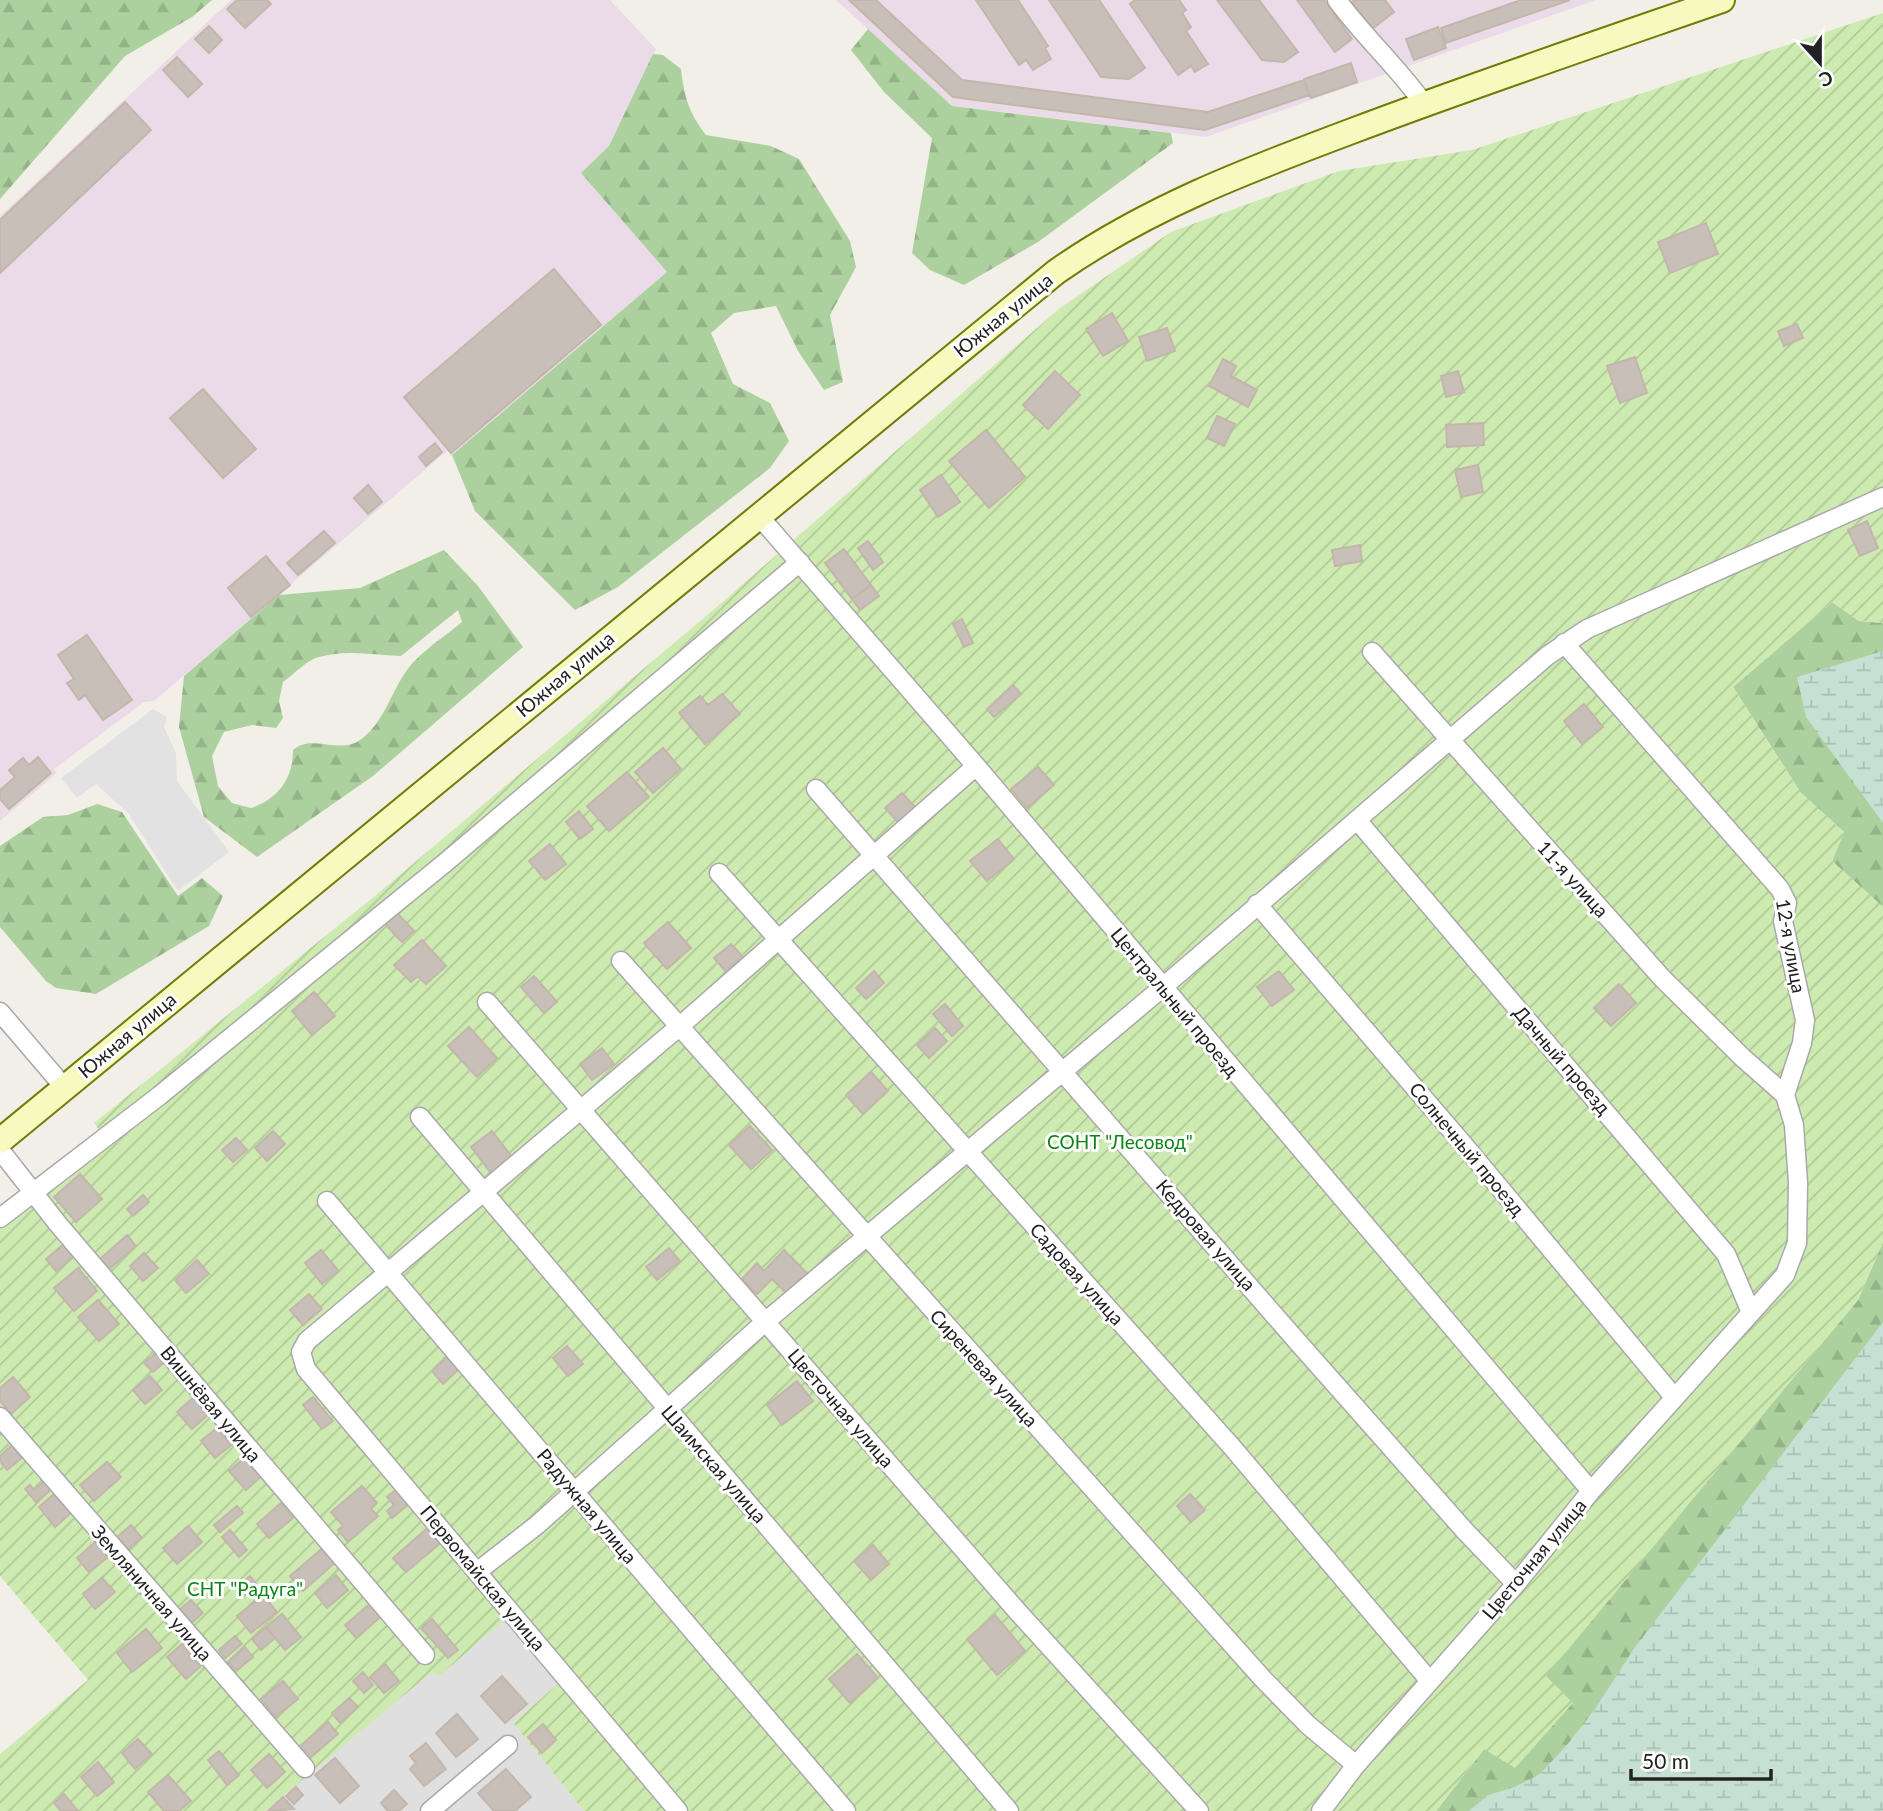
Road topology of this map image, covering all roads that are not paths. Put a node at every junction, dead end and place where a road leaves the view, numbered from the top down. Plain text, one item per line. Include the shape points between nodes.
1 (1337, 0) edge
2 (1722, 0) edge
3 (1424, 104) junction
4 (1883, 497) edge
5 (758, 515) junction
6 (800, 562) junction
7 (1564, 643) junction
8 (1372, 652) dead end
9 (1450, 742) junction
10 (976, 766) junction
11 (816, 789) dead end
12 (1357, 820) junction
13 (875, 854) junction
14 (719, 873) dead end
15 (1257, 904) junction
16 (779, 941) junction
17 (621, 961) dead end
18 (1163, 987) junction
19 (487, 1002) dead end
20 (0, 1012) edge
21 (680, 1026) junction
22 (1063, 1071) junction
23 (64, 1087) junction
24 (1786, 1095) junction
25 (580, 1111) junction
26 (420, 1117) dead end
27 (0, 1141) edge
28 (0, 1150) edge
29 (968, 1151) junction
30 (484, 1192) junction
31 (34, 1194) junction
32 (327, 1201) dead end
33 (0, 1218) edge
34 (866, 1237) junction
35 (388, 1273) junction
36 (1750, 1310) junction
37 (765, 1322) junction
38 (1674, 1397) junction
39 (666, 1409) junction
40 (0, 1417) edge
41 (575, 1491) junction
42 (1591, 1491) junction
43 (478, 1571) junction
44 (1516, 1584) junction
45 (425, 1655) dead end
46 (1429, 1681) junction
47 (508, 1745) dead end
48 (1356, 1765) junction
49 (305, 1768) dead end
50 (430, 1811) edge
51 (678, 1811) edge
52 (846, 1811) edge
53 (1009, 1811) edge
54 (1199, 1811) edge
55 (1321, 1811) edge

1 - 3 street
2 - 3 main road, Южная улица
3 - 5 main road, Южная улица via 1231,176 1138,219 1056,272
4 - 7 street
5 - 6 street, Центральный проезд
5 - 23 main road, Южная улица
6 - 10 street, Центральный проезд
6 - 31 street via 435,871
7 - 9 street
7 - 24 street, 12-я улица via 1780,889 1787,903 1783,922 1805,1020
8 - 9 street, 11-я улица
9 - 12 street
9 - 24 street, 11-я улица via 1662,978
10 - 13 street
10 - 18 street, Центральный проезд
11 - 13 street, Кедровая улица
12 - 15 street
12 - 36 street, Дачный проезд via 1726,1254
13 - 16 street
13 - 22 street, Кедровая улица
14 - 16 street, Садовая улица
15 - 18 street
15 - 38 street, Солнечный проезд
16 - 21 street
16 - 29 street, Садовая улица
17 - 21 street, Сиреневая улица
18 - 22 street
18 - 42 street, Центральный проезд
19 - 25 street, Цветочная улица
20 - 23 street
21 - 25 street
21 - 34 street, Сиреневая улица
22 - 29 street
22 - 44 street, Кедровая улица
23 - 27 main road, Южная улица
24 - 36 street, 12-я улица via 1795,1136 1797,1243 1785,1275
25 - 30 street
25 - 37 street, Цветочная улица
26 - 30 street, Шаимская улица
28 - 31 street, Вишнёвая улица
29 - 34 street
29 - 46 street, Садовая улица via 1232,1447
30 - 35 street
30 - 39 street, Шаимская улица
31 - 33 street
31 - 45 street, Вишнёвая улица
32 - 35 street, Радужная улица
34 - 37 street
34 - 48 street, Сиреневая улица via 1263,1679
35 - 41 street, Радужная улица
35 - 43 street, Первомайская улица via 307,1341 302,1352 306,1369
36 - 38 street, Цветочная улица
37 - 39 street
37 - 54 street, Цветочная улица
38 - 42 street, Цветочная улица
39 - 41 street
39 - 53 street, Шаимская улица
40 - 49 street, Земляничная улица
41 - 43 street
41 - 52 street, Радужная улица
42 - 44 street, Цветочная улица
43 - 51 street, Первомайская улица
44 - 46 street, Цветочная улица
46 - 48 street, Цветочная улица
47 - 50 street
48 - 55 street, Цветочная улица

